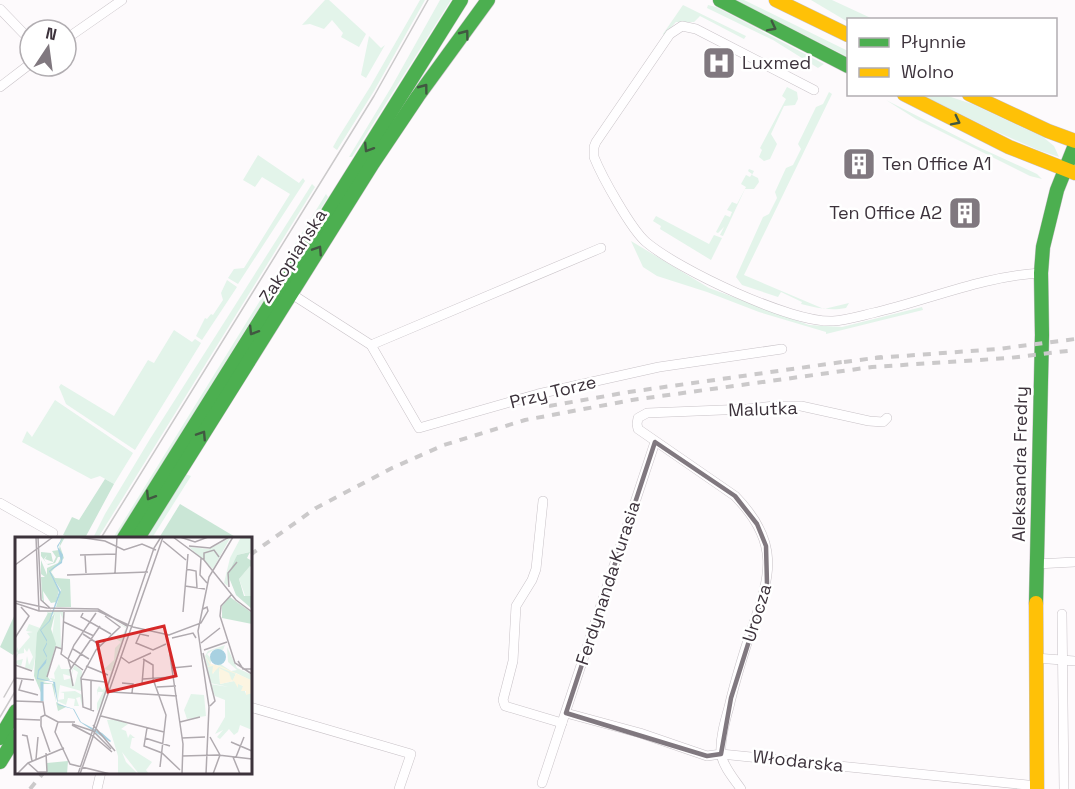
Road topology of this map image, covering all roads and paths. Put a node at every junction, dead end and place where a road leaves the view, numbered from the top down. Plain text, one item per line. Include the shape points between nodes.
1 (122, 0) edge
2 (461, 0) edge
3 (488, 0) edge
4 (720, 0) edge
5 (776, 0) edge
6 (0, 9) edge
7 (18, 28) edge
8 (78, 31) edge
9 (847, 34) edge
10 (847, 65) edge
11 (18, 73) edge
12 (0, 87) edge
13 (814, 90) dead end
14 (908, 96) edge
15 (973, 96) edge
16 (1075, 143) edge
17 (1070, 171) edge
18 (601, 248) dead end
19 (1041, 273) junction
20 (290, 293) junction
21 (371, 345) junction
22 (782, 349) dead end
23 (638, 418) joint
24 (887, 418) dead end
25 (654, 442) junction
26 (543, 501) dead end
27 (0, 503) edge
28 (53, 533) dead end
29 (125, 537) edge
30 (139, 537) edge
31 (1075, 562) edge
32 (1036, 564) junction
33 (1062, 614) dead end
34 (1036, 658) junction
35 (1062, 660) junction
36 (1075, 661) edge
37 (252, 708) edge
38 (15, 713) edge
39 (566, 713) junction
40 (562, 723) junction
41 (0, 738) edge
42 (15, 738) edge
43 (721, 753) junction
44 (0, 762) edge
45 (100, 774) edge
46 (542, 783) dead end
47 (1037, 787) edge
48 (97, 789) edge
49 (399, 789) edge
50 (741, 789) edge
51 (1064, 789) edge

1 - 8 street
2 -> 29 main road, Zakopiańska
20 -> 3 main road, Zakopiańska via 410,107
4 -> 10 main road
5 - 9 main road
6 - 7 street
11 - 12 street
13 - 19 street via 696,29 682,26 670,34 596,142 594,157 636,231 647,243 720,286 816,320 842,320 1005,276
14 -> 17 main road via 969,128
15 - 16 main road
16 - 17 main road, Aleksandra Fredry
17 - 19 main road, Aleksandra Fredry via 1056,190
18 - 21 street
19 - 32 main road, Aleksandra Fredry
20 - 21 street
30 -> 20 main road, Zakopiańska
21 - 22 street, Przy Torze via 419,428 538,394 659,367
23 - 24 street, Malutka via 647,413 775,406 801,406 869,421 883,422
23 - 25 street, Urocza via 638,429
25 - 39 street, Ferdynanda Kurasia
25 - 43 street, Urocza via 735,496 757,524 766,546 767,584 725,719
26 - 40 street via 536,569 516,606 513,661 503,700 505,706
27 - 28 street
31 - 32 street
32 - 34 main road, Aleksandra Fredry
33 - 35 street
34 - 35 street
34 - 47 main road, Aleksandra Fredry
35 - 36 street
35 - 51 street
37 - 49 street via 411,754
38 - 41 main road
39 - 40 street, Ferdynanda Kurasia
39 - 43 street, Włodarska via 707,756
40 - 46 street, Ferdynanda Kurasia
42 - 44 main road
43 - 47 street, Włodarska
43 - 50 street
45 - 48 street

